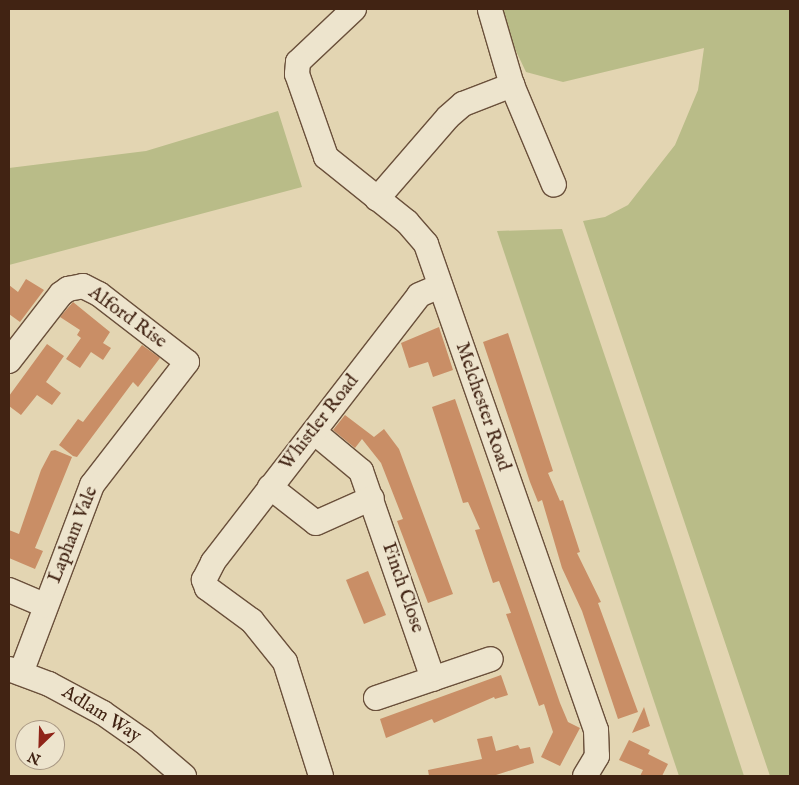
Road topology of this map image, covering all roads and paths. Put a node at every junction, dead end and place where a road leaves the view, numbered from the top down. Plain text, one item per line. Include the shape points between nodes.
1 (354, 9) edge
2 (490, 10) edge
3 (512, 85) junction
4 (554, 185) dead end
5 (376, 199) junction
6 (440, 286) junction
7 (9, 361) edge
8 (187, 362) joint
9 (314, 432) junction
10 (270, 487) junction
11 (372, 498) junction
12 (9, 590) edge
13 (46, 604) junction
14 (491, 659) dead end
15 (15, 671) edge
16 (433, 679) junction
17 (376, 698) dead end
18 (184, 776) edge
19 (321, 776) edge
20 (585, 776) edge

1 - 5 street, Melchester Road via 298,62 297,74 326,157
2 - 3 street
3 - 4 street
3 - 5 street via 463,104
5 - 6 street, Melchester Road via 407,222 426,244
6 - 9 street, Whistler Road via 419,295
6 - 20 street, Melchester Road via 596,730 597,756
7 - 8 street, Alford Rise via 61,294 68,288 83,286 100,294
8 - 13 street, Lapham Vale via 92,485
9 - 10 street, Whistler Road
9 - 11 street, Finch Close via 361,471
10 - 11 street via 316,523
10 - 19 street, Whistler Road via 208,570 204,580 207,588 252,621 285,662
11 - 16 street, Finch Close
12 - 13 street
13 - 15 street, Lapham Vale
14 - 16 street
15 - 18 street, Adlam Way via 49,684 103,713
16 - 17 street

